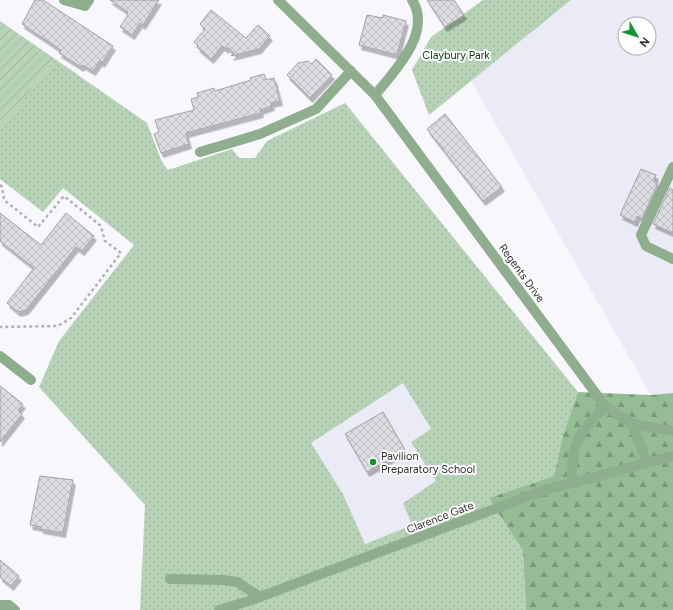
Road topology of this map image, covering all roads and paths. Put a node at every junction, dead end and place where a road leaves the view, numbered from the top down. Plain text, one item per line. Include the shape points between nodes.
1 (64, 0) edge
2 (89, 0) edge
3 (278, 0) edge
4 (412, 0) edge
5 (351, 72) junction
6 (375, 95) junction
7 (200, 152) dead end
8 (673, 167) edge
9 (0, 185) edge
10 (673, 258) edge
11 (0, 327) edge
12 (0, 356) edge
13 (31, 380) dead end
14 (605, 406) junction
15 (632, 424) junction
16 (673, 431) edge
17 (673, 456) edge
18 (647, 462) junction
19 (572, 482) junction
20 (170, 579) dead end
21 (260, 597) junction
22 (0, 606) edge
23 (15, 610) edge
24 (219, 610) edge

1 - 2 street via 85,6
3 - 5 street, Regents Drive
4 - 6 street via 416,6 418,33 402,63
5 - 6 street, Regents Drive
5 - 7 street via 316,110 260,134
6 - 14 street, Regents Drive
8 - 10 street via 641,235 646,246
9 - 11 path via 4,200 38,227 64,196 101,226 105,241 121,253 71,318 58,326
12 - 13 street
14 - 15 street, Regents Drive
14 - 19 street via 587,425 574,448
15 - 16 street
15 - 18 street
17 - 18 street, Clarence Gate
18 - 19 street, Clarence Gate
19 - 21 street, Clarence Gate
20 - 21 street via 238,582
21 - 24 street, Clarence Gate
22 - 23 street via 9,605

